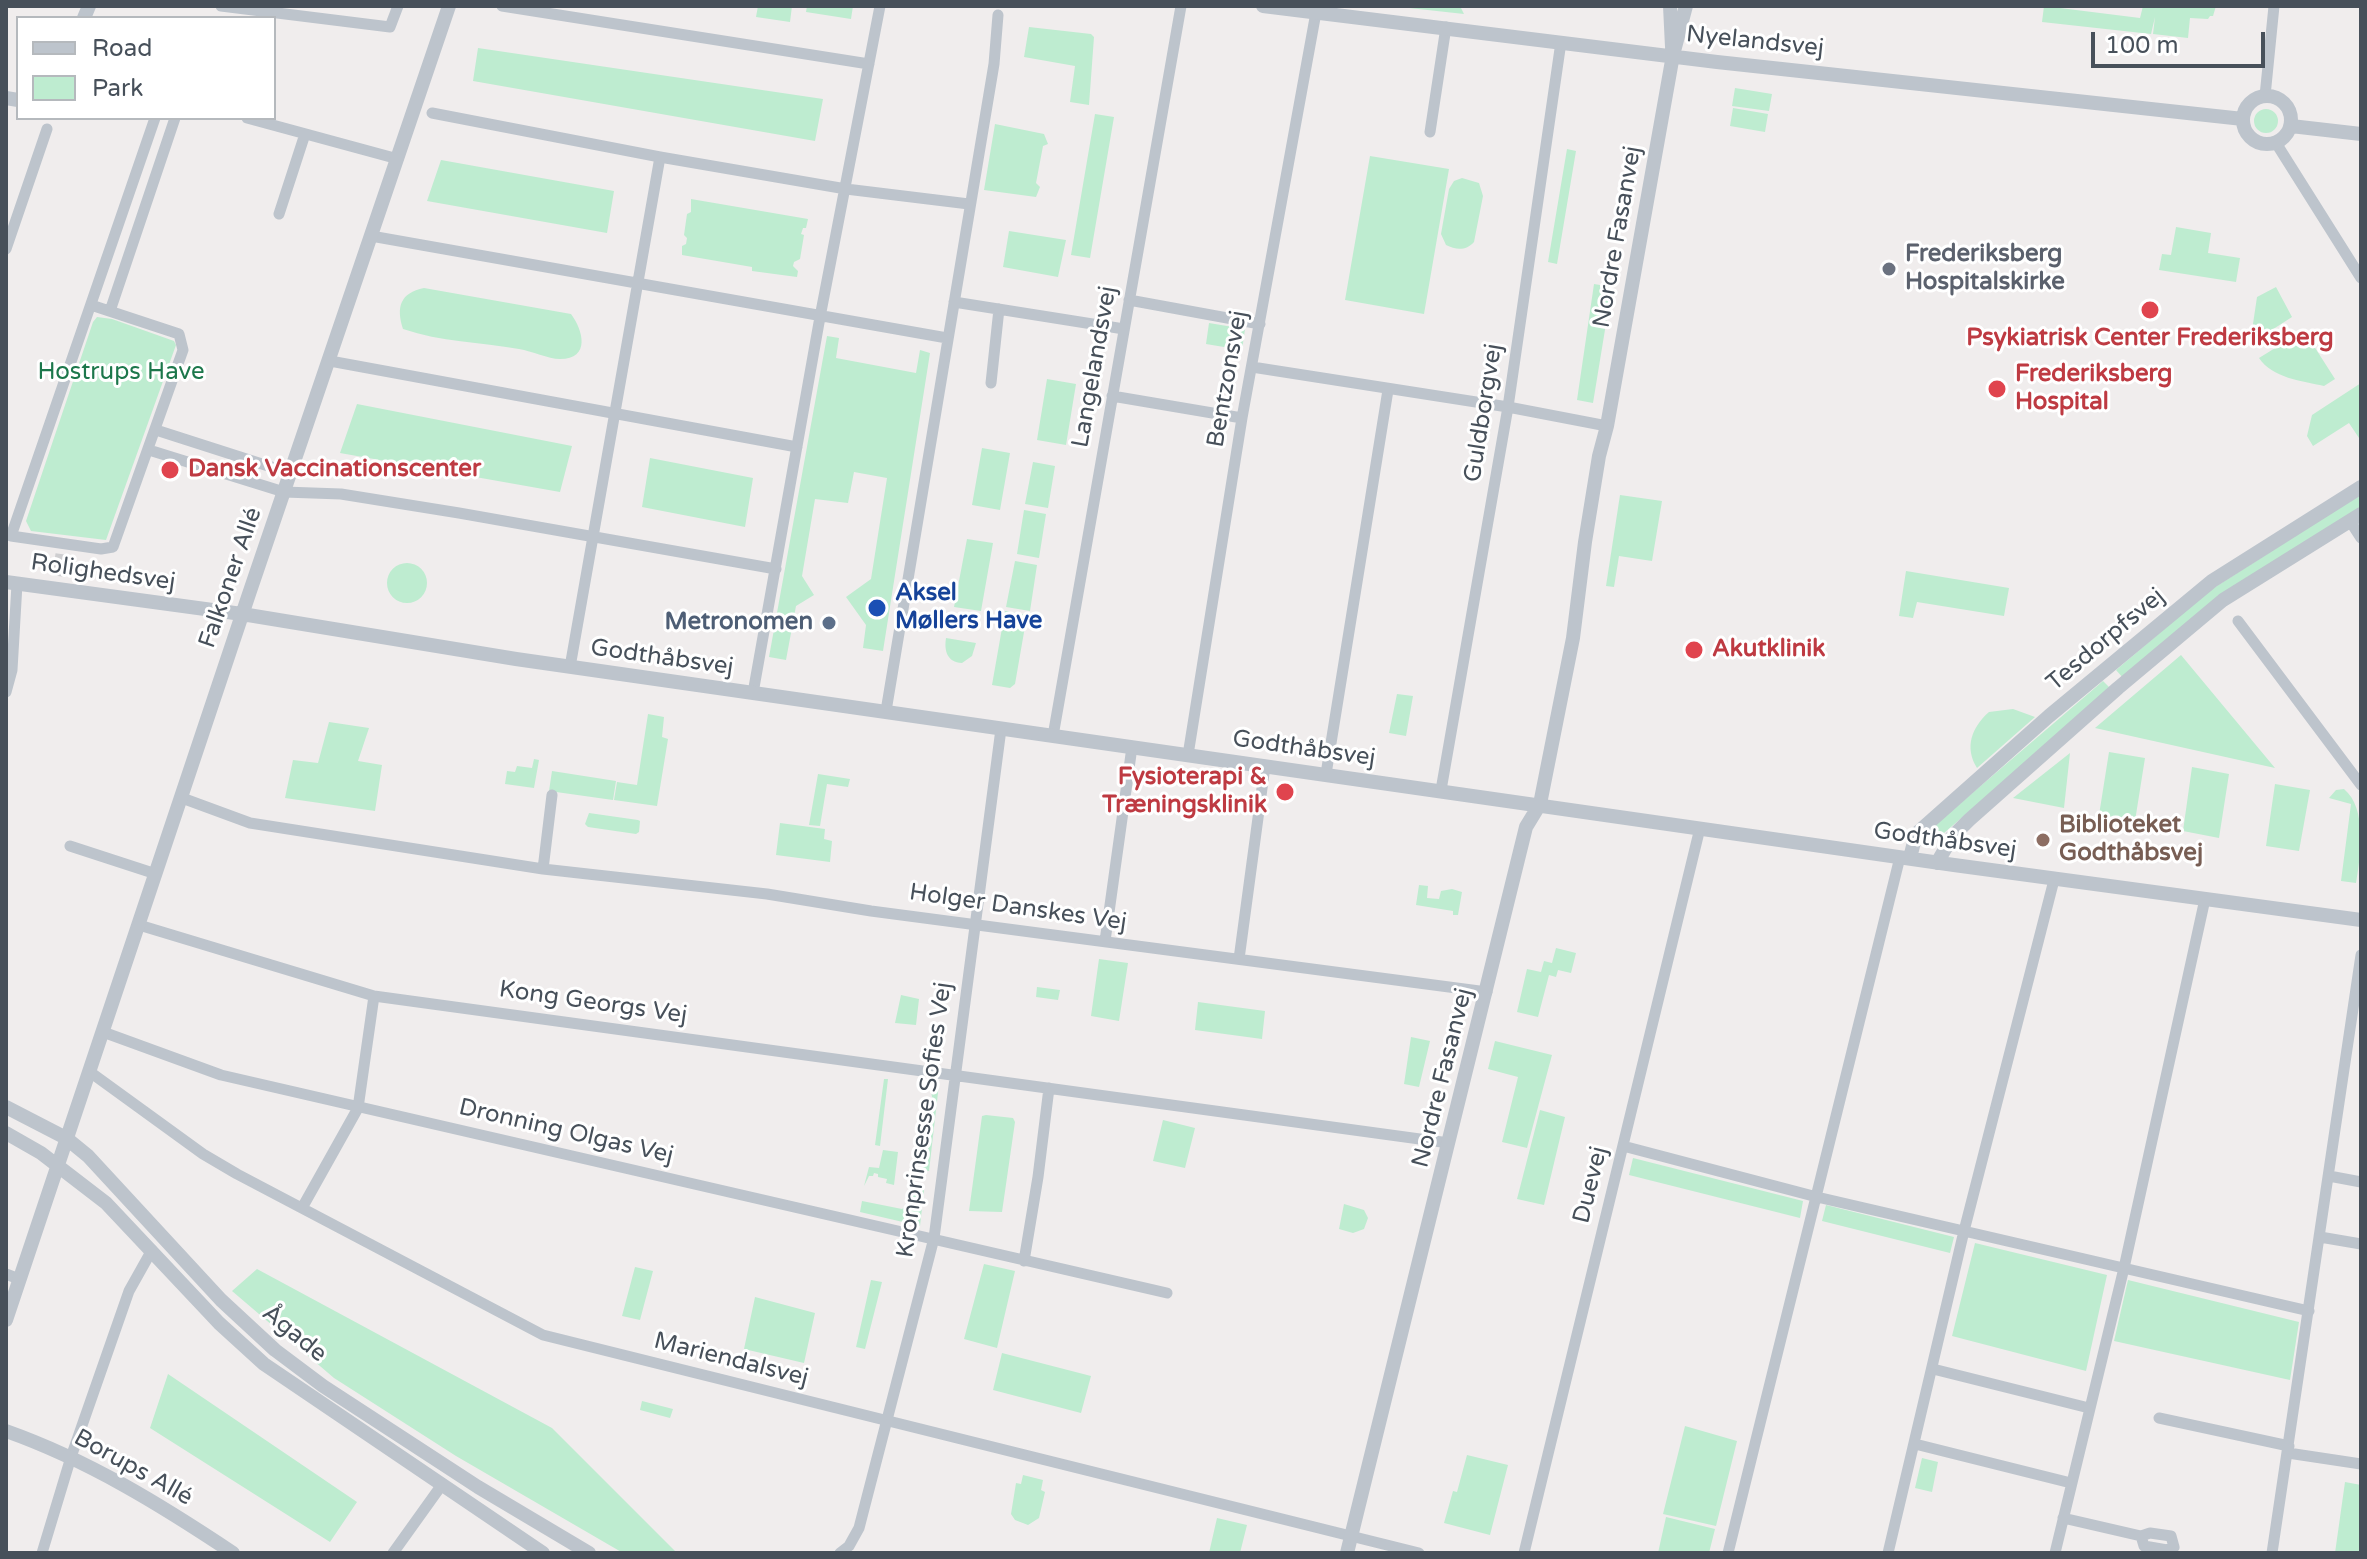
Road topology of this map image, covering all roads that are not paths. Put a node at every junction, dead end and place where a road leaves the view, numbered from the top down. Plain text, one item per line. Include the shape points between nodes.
1 (221, 6) edge
2 (398, 6) edge
3 (449, 6) edge
4 (504, 6) edge
5 (880, 6) edge
6 (1181, 6) edge
7 (1263, 6) edge
8 (1670, 6) edge
9 (1686, 6) edge
10 (2274, 6) edge
11 (1316, 9) edge
12 (998, 15) dead end
13 (1446, 27) junction
14 (1561, 42) junction
15 (1673, 55) junction
16 (869, 64) junction
17 (2265, 96) junction
18 (432, 113) dead end
19 (2243, 119) junction
20 (154, 120) edge
21 (174, 120) edge
22 (254, 120) edge
23 (2291, 126) junction
24 (47, 129) dead end
25 (1430, 132) dead end
26 (305, 134) junction
27 (2361, 134) edge
28 (2276, 143) junction
29 (660, 157) junction
30 (398, 159) junction
31 (846, 189) junction
32 (969, 204) junction
33 (279, 214) dead end
34 (371, 236) junction
35 (6, 249) edge
36 (2361, 278) edge
37 (638, 284) junction
38 (1129, 300) junction
39 (954, 302) junction
40 (91, 305) junction
41 (999, 309) junction
42 (110, 311) junction
43 (820, 317) junction
44 (1260, 324) junction
45 (1124, 329) junction
46 (947, 338) junction
47 (330, 361) junction
48 (1252, 367) junction
49 (991, 383) dead end
50 (1388, 390) junction
51 (1112, 396) junction
52 (1508, 407) junction
53 (616, 414) junction
54 (1242, 418) junction
55 (1607, 426) junction
56 (156, 430) junction
57 (797, 447) junction
58 (149, 450) junction
59 (290, 473) junction
60 (2361, 487) edge
61 (284, 492) junction
62 (2355, 517) edge
63 (593, 537) junction
64 (2361, 538) edge
65 (776, 569) junction
66 (11, 583) edge
67 (242, 614) junction
68 (2238, 621) dead end
69 (570, 667) junction
70 (6, 692) edge
71 (753, 693) junction
72 (886, 711) junction
73 (1001, 729) junction
74 (1053, 736) junction
75 (1132, 747) junction
76 (1188, 755) junction
77 (1265, 766) junction
78 (1326, 774) junction
79 (2361, 785) edge
80 (1441, 790) junction
81 (552, 795) dead end
82 (182, 798) junction
83 (1540, 804) junction
84 (1700, 828) junction
85 (70, 846) dead end
86 (1905, 857) junction
87 (1937, 863) junction
88 (543, 869) junction
89 (156, 874) junction
90 (2054, 880) junction
91 (2205, 899) junction
92 (2361, 920) edge
93 (976, 924) junction
94 (139, 925) junction
95 (1105, 941) junction
96 (2361, 955) edge
97 (1239, 959) junction
98 (2358, 991) edge
99 (1487, 992) junction
100 (374, 996) junction
101 (103, 1032) junction
102 (90, 1072) junction
103 (956, 1075) junction
104 (1049, 1088) junction
105 (6, 1107) edge
106 (358, 1108) junction
107 (6, 1133) edge
108 (66, 1138) junction
109 (1449, 1143) junction
110 (1623, 1146) junction
111 (58, 1165) junction
112 (2329, 1176) junction
113 (2361, 1182) edge
114 (1817, 1197) junction
115 (302, 1208) junction
116 (1964, 1231) junction
117 (2320, 1237) junction
118 (934, 1238) junction
119 (2361, 1244) edge
120 (152, 1250) junction
121 (1024, 1261) junction
122 (2124, 1268) junction
123 (13, 1277) edge
124 (1167, 1293) dead end
125 (2309, 1311) junction
126 (6, 1320) edge
127 (1933, 1369) junction
128 (2089, 1408) junction
129 (2159, 1418) dead end
130 (886, 1422) junction
131 (6, 1431) edge
132 (1915, 1444) junction
133 (2288, 1449) junction
134 (71, 1457) junction
135 (2361, 1464) edge
136 (2071, 1483) junction
137 (441, 1486) junction
138 (2063, 1518) junction
139 (1351, 1536) junction
140 (2141, 1536) dead end
141 (42, 1553) edge
142 (233, 1553) edge
143 (393, 1553) edge
144 (543, 1553) edge
145 (589, 1553) edge
146 (840, 1553) edge
147 (1347, 1553) edge
148 (1419, 1553) edge
149 (1524, 1553) edge
150 (1728, 1553) edge
151 (1888, 1553) edge
152 (2055, 1553) edge
153 (2272, 1553) edge

1 - 2 street via 390,27
3 - 30 street, Falkoner Allé
4 - 16 street
5 - 16 street
6 - 38 street, Langelandsvej
7 - 11 street, Nyelandsvej
8 - 15 street, Nordre Fasanvej
9 - 15 street, Nordre Fasanvej
10 - 17 street
11 - 13 street, Nyelandsvej
11 - 44 street, Bentzonsvej
12 - 32 street
13 - 14 street, Nyelandsvej
13 - 25 street
14 - 15 street, Nyelandsvej
14 - 52 street, Guldborgvej
15 - 19 street, Nyelandsvej
15 - 55 street, Nordre Fasanvej
16 - 31 street
17 - 19 street via 2250,103
17 - 23 street via 2288,108
18 - 29 street
19 - 28 street via 2253,140
20 - 40 street
21 - 42 street
22 - 26 street
23 - 27 street
23 - 28 street
24 - 35 street
26 - 30 street
26 - 33 street
28 - 36 street
29 - 31 street
29 - 37 street
30 - 34 street, Falkoner Allé
31 - 32 street
31 - 43 street
32 - 39 street
34 - 37 street
34 - 47 street, Falkoner Allé
37 - 43 street
37 - 53 street
38 - 44 street
38 - 45 street, Langelandsvej
39 - 41 street
39 - 46 street
40 - 42 street
40 - 58 street via 11,536 62,549 115,546
41 - 45 street
41 - 49 street
42 - 56 street via 179,334 183,350
43 - 46 street
43 - 57 street
44 - 48 street, Bentzonsvej
45 - 51 street, Langelandsvej
46 - 72 street
47 - 53 street
47 - 59 street, Falkoner Allé
48 - 50 street
48 - 54 street, Bentzonsvej
50 - 52 street
50 - 78 street
51 - 54 street
51 - 74 street, Langelandsvej
52 - 55 street
52 - 80 street, Guldborgvej
53 - 57 street
53 - 63 street
54 - 76 street, Bentzonsvej
55 - 83 street, Nordre Fasanvej via 1585,588
56 - 58 street
56 - 59 street
57 - 65 street
58 - 61 street
59 - 61 street, Falkoner Allé
60 - 86 street, Tesdorpfsvej via 2212,581 1916,834
61 - 63 street via 341,494
61 - 67 street, Falkoner Allé
62 - 64 street
62 - 87 street, Tesdorpfsvej via 2223,600 1979,811 1952,837
63 - 65 street
63 - 69 street
65 - 71 street
66 - 67 street, Rolighedsvej via 57,583
66 - 70 street via 12,670
67 - 69 street, Godthåbsvej
67 - 82 street, Falkoner Allé
68 - 79 street
69 - 71 street, Godthåbsvej
71 - 72 street, Godthåbsvej
72 - 73 street, Godthåbsvej
73 - 74 street, Godthåbsvej
73 - 93 street, Kronprinsesse Sofies Vej
74 - 75 street, Godthåbsvej
75 - 76 street, Godthåbsvej
75 - 95 street
76 - 77 street, Godthåbsvej
77 - 78 street, Godthåbsvej
77 - 97 street
78 - 80 street, Godthåbsvej
80 - 83 street, Godthåbsvej
81 - 88 street
82 - 88 street, Holger Danskes Vej via 250,823
82 - 89 street, Falkoner Allé
83 - 84 street, Godthåbsvej
83 - 99 street, Nordre Fasanvej via 1527,826
84 - 86 street, Godthåbsvej
84 - 110 street, Duevej
85 - 89 street
86 - 87 street, Godthåbsvej
86 - 114 street via 1850,1052
87 - 90 street, Godthåbsvej
88 - 93 street, Holger Danskes Vej
89 - 94 street, Falkoner Allé
90 - 91 street, Godthåbsvej
90 - 116 street
91 - 92 street, Godthåbsvej
91 - 122 street
93 - 95 street, Holger Danskes Vej
93 - 103 street, Kronprinsesse Sofies Vej
94 - 100 street, Kong Georgs Vej
94 - 101 street, Falkoner Allé
95 - 97 street, Holger Danskes Vej
96 - 98 street
97 - 99 street, Holger Danskes Vej
98 - 112 street
99 - 109 street, Nordre Fasanvej
100 - 103 street, Kong Georgs Vej
100 - 106 street
101 - 102 street, Falkoner Allé
101 - 106 street, Dronning Olgas Vej via 221,1075
102 - 108 street, Falkoner Allé
102 - 115 street, Mariendalsvej via 203,1154
103 - 104 street, Kong Georgs Vej
103 - 118 street, Kronprinsesse Sofies Vej
104 - 109 street, Kong Georgs Vej
104 - 121 street
105 - 108 street, Ågade
106 - 115 street
106 - 118 street, Dronning Olgas Vej
107 - 111 street, Ågade
108 - 111 street, Falkoner Allé
108 - 145 street, Ågade via 275,1350 478,1487
109 - 139 street, Nordre Fasanvej
110 - 114 street
110 - 149 street, Duevej
111 - 120 street, Ågade via 106,1203
111 - 123 street, Falkoner Allé
112 - 113 street
112 - 117 street
114 - 116 street
114 - 150 street
115 - 130 street, Mariendalsvej via 543,1335
116 - 122 street
116 - 127 street
117 - 119 street
117 - 125 street
118 - 121 street, Dronning Olgas Vej
118 - 130 street, Kronprinsesse Sofies Vej
120 - 134 street via 129,1291
120 - 137 street, Ågade via 264,1364
121 - 124 street, Dronning Olgas Vej
122 - 125 street
122 - 128 street
123 - 126 street, Falkoner Allé
125 - 133 street
127 - 128 street
127 - 132 street
128 - 136 street
129 - 133 street
130 - 139 street, Mariendalsvej
130 - 146 street, Kronprinsesse Sofies Vej via 859,1528
131 - 134 street, Borups Allé
132 - 136 street
132 - 151 street
133 - 135 street
133 - 153 street
134 - 141 street
134 - 142 street, Borups Allé via 156,1502
136 - 138 street
137 - 143 street
137 - 144 street, Ågade
138 - 140 street
138 - 152 street
139 - 147 street, Nordre Fasanvej
139 - 148 street, Mariendalsvej

